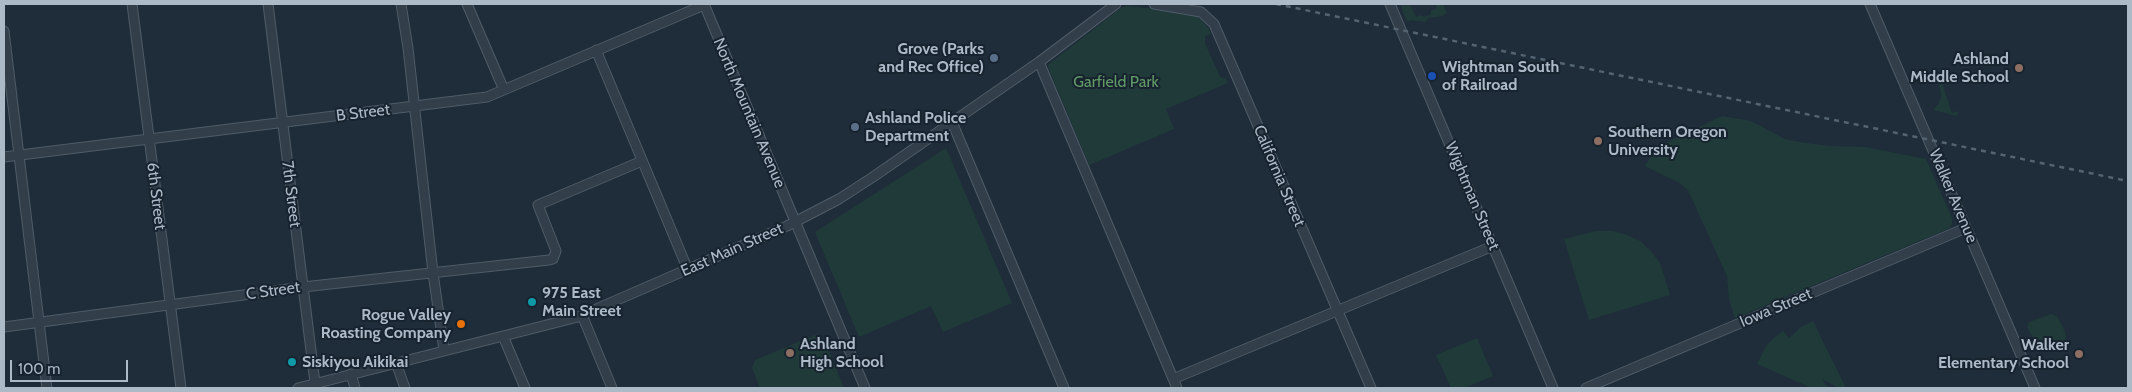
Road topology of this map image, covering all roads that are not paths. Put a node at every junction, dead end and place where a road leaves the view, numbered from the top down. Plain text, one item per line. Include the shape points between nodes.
1 (132, 4) edge
2 (268, 4) edge
3 (401, 4) edge
4 (467, 4) edge
5 (704, 4) edge
6 (1116, 4) edge
7 (1154, 4) edge
8 (1390, 4) edge
9 (1870, 4) edge
10 (4, 31) edge
11 (596, 50) junction
12 (1039, 62) junction
13 (504, 90) junction
14 (415, 107) junction
15 (282, 122) junction
16 (952, 122) junction
17 (149, 139) junction
18 (18, 155) junction
19 (4, 157) edge
20 (642, 161) junction
21 (795, 222) junction
22 (1966, 228) junction
23 (1493, 246) junction
24 (688, 270) junction
25 (434, 273) junction
26 (303, 287) junction
27 (171, 305) junction
28 (1338, 310) junction
29 (582, 316) junction
30 (39, 322) junction
31 (4, 327) edge
32 (503, 336) junction
33 (444, 350) junction
34 (396, 363) junction
35 (351, 374) junction
36 (1174, 379) junction
37 (316, 383) junction
38 (47, 388) edge
39 (182, 388) edge
40 (298, 388) edge
41 (355, 388) edge
42 (405, 388) edge
43 (526, 388) edge
44 (612, 388) edge
45 (865, 388) edge
46 (1064, 388) edge
47 (1177, 388) edge
48 (1371, 388) edge
49 (1553, 388) edge
50 (1586, 388) edge
51 (2035, 388) edge

1 - 17 street, 6th Street
2 - 15 street, 7th Street
3 - 14 street
4 - 13 street
5 - 11 street, B Street
5 - 21 street, North Mountain Avenue
6 - 12 street, East Main Street
7 - 28 street, California Street via 1201,12 1214,24
8 - 23 street, Wightman Street
9 - 22 street, Walker Avenue
10 - 18 street
11 - 13 street, B Street
11 - 20 street
12 - 16 street, East Main Street
12 - 36 street
13 - 14 street, B Street via 487,97
14 - 15 street, B Street
14 - 25 street
15 - 17 street, B Street
15 - 26 street, 7th Street
16 - 21 street, East Main Street via 854,189
16 - 46 street
17 - 18 street, B Street
17 - 27 street, 6th Street
18 - 19 street, B Street
18 - 30 street
20 - 24 street
20 - 25 street, C Street via 538,205 556,251 554,258
21 - 24 street, East Main Street
21 - 45 street, North Mountain Avenue
22 - 50 street, Iowa Street
22 - 51 street, Walker Avenue
23 - 28 street
23 - 49 street, Wightman Street
24 - 29 street, East Main Street
25 - 26 street, C Street
25 - 33 street
26 - 27 street, C Street
26 - 37 street, 7th Street
27 - 30 street, C Street
27 - 39 street, 6th Street
28 - 36 street
28 - 48 street, California Street
29 - 32 street, East Main Street
29 - 44 street
30 - 31 street, C Street
30 - 38 street
32 - 33 street, East Main Street
32 - 43 street
33 - 34 street, East Main Street
34 - 35 street, East Main Street
34 - 42 street
35 - 37 street, East Main Street
35 - 41 street
36 - 47 street
37 - 40 street, East Main Street

